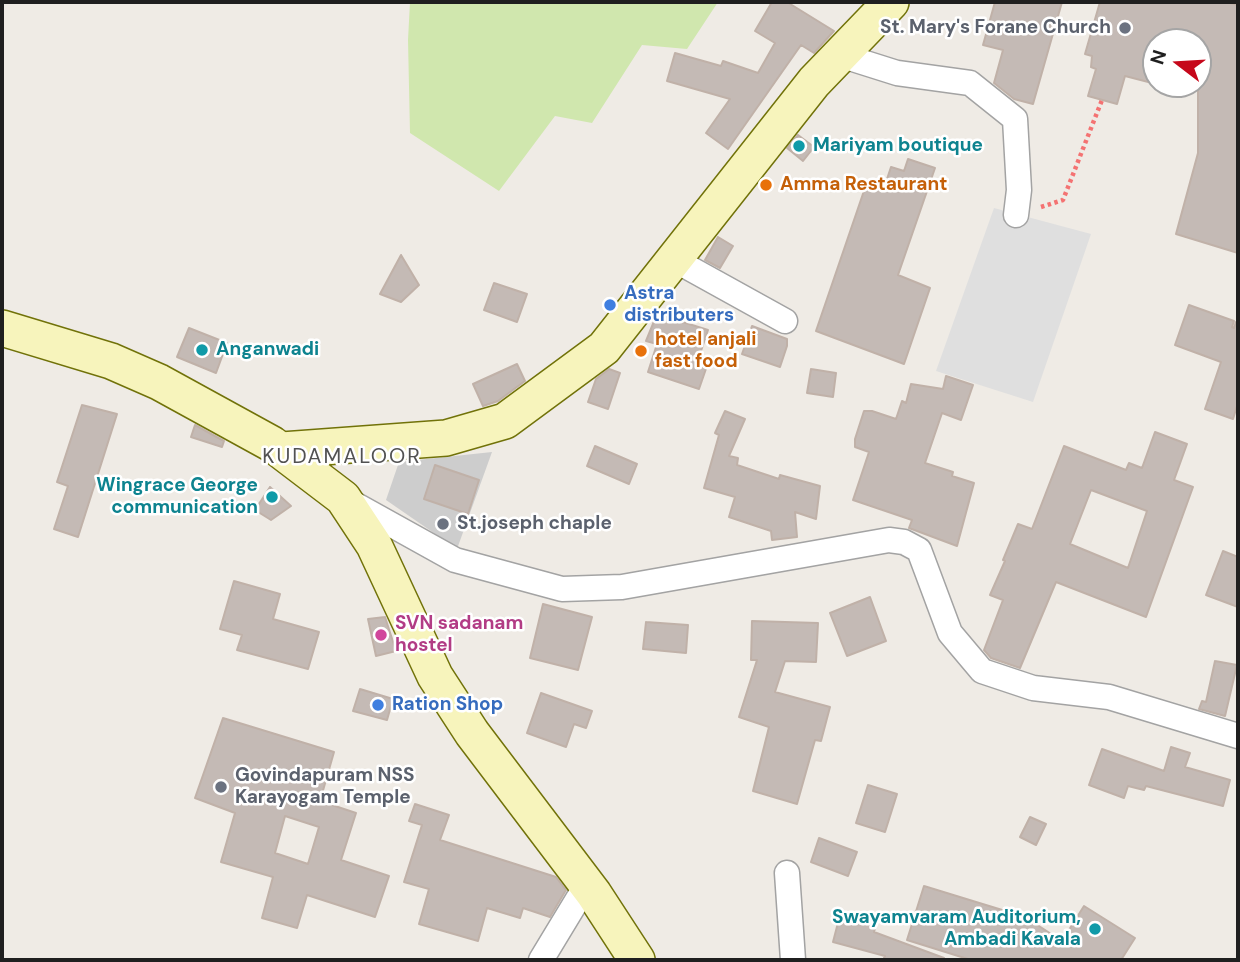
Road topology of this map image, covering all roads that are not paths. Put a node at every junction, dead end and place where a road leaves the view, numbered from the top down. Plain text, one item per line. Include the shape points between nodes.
1 (891, 2) edge
2 (840, 55) junction
3 (1016, 215) road end
4 (673, 259) junction
5 (785, 321) dead end
6 (2, 328) edge
7 (282, 450) junction
8 (344, 498) junction
9 (1238, 736) edge
10 (787, 873) dead end
11 (587, 884) junction
12 (541, 960) edge
13 (637, 960) edge
14 (793, 960) edge

1 - 2 main road
2 - 3 street via 897,73 970,83 1016,119
2 - 4 main road
4 - 5 street
4 - 7 main road via 604,348 505,421 446,438
6 - 7 main road via 111,361 159,382
7 - 8 main road
8 - 9 street via 455,559 562,589 622,587 890,540 904,542 919,550 950,633 982,671 1033,688 1109,697
8 - 11 main road via 374,545 435,676 472,733
10 - 14 street
11 - 12 street
11 - 13 main road

